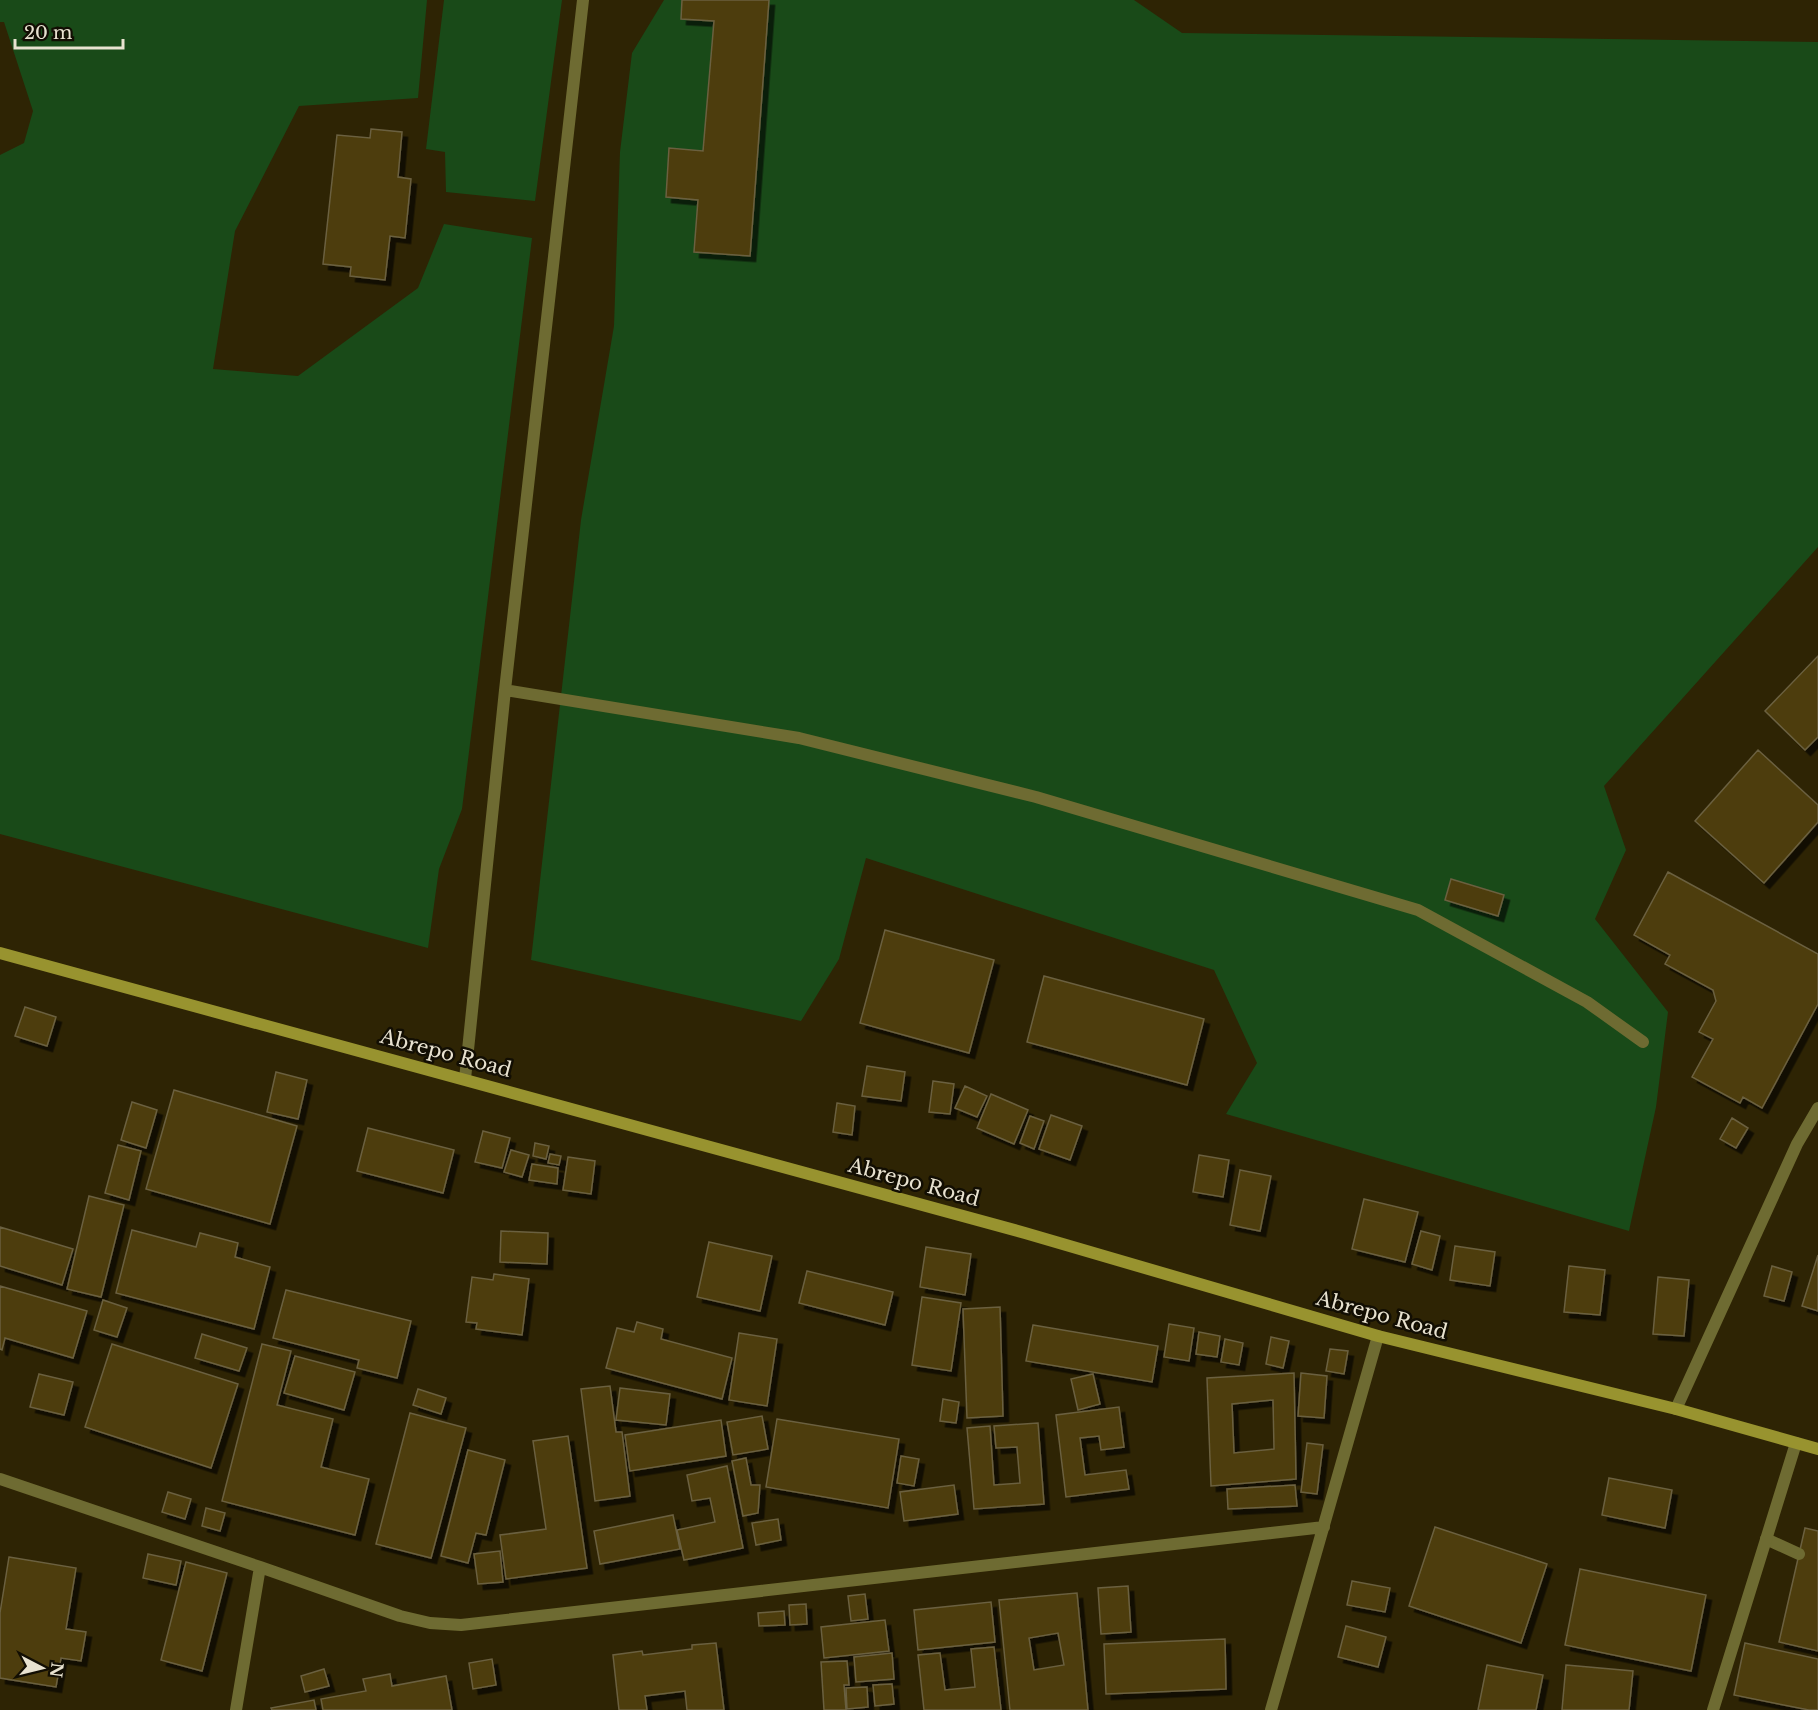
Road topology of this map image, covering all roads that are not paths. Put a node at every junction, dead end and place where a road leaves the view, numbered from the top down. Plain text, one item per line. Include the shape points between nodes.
1 (583, 0) edge
2 (505, 690) junction
3 (0, 953) edge
4 (1643, 1042) dead end
5 (465, 1079) junction
6 (1818, 1108) edge
7 (1378, 1336) junction
8 (1676, 1409) junction
9 (1796, 1443) junction
10 (1818, 1449) edge
11 (0, 1479) edge
12 (1324, 1527) junction
13 (1766, 1539) junction
14 (1799, 1554) dead end
15 (260, 1567) junction
16 (236, 1710) edge
17 (1271, 1710) edge
18 (1713, 1710) edge

1 - 2 street
2 - 4 street via 798,738 1036,797 1418,910 1587,1002
2 - 5 street
3 - 5 main road, Abrepo Road
5 - 7 main road, Abrepo Road via 1024,1233
6 - 8 street via 1797,1144
7 - 8 main road, Abrepo Road
7 - 12 street
8 - 9 main road, Abrepo Road
9 - 10 main road, Abrepo Road
9 - 13 street
11 - 15 street
12 - 15 street via 461,1624 430,1623 400,1616
12 - 17 street
13 - 14 street
13 - 18 street
15 - 16 street

